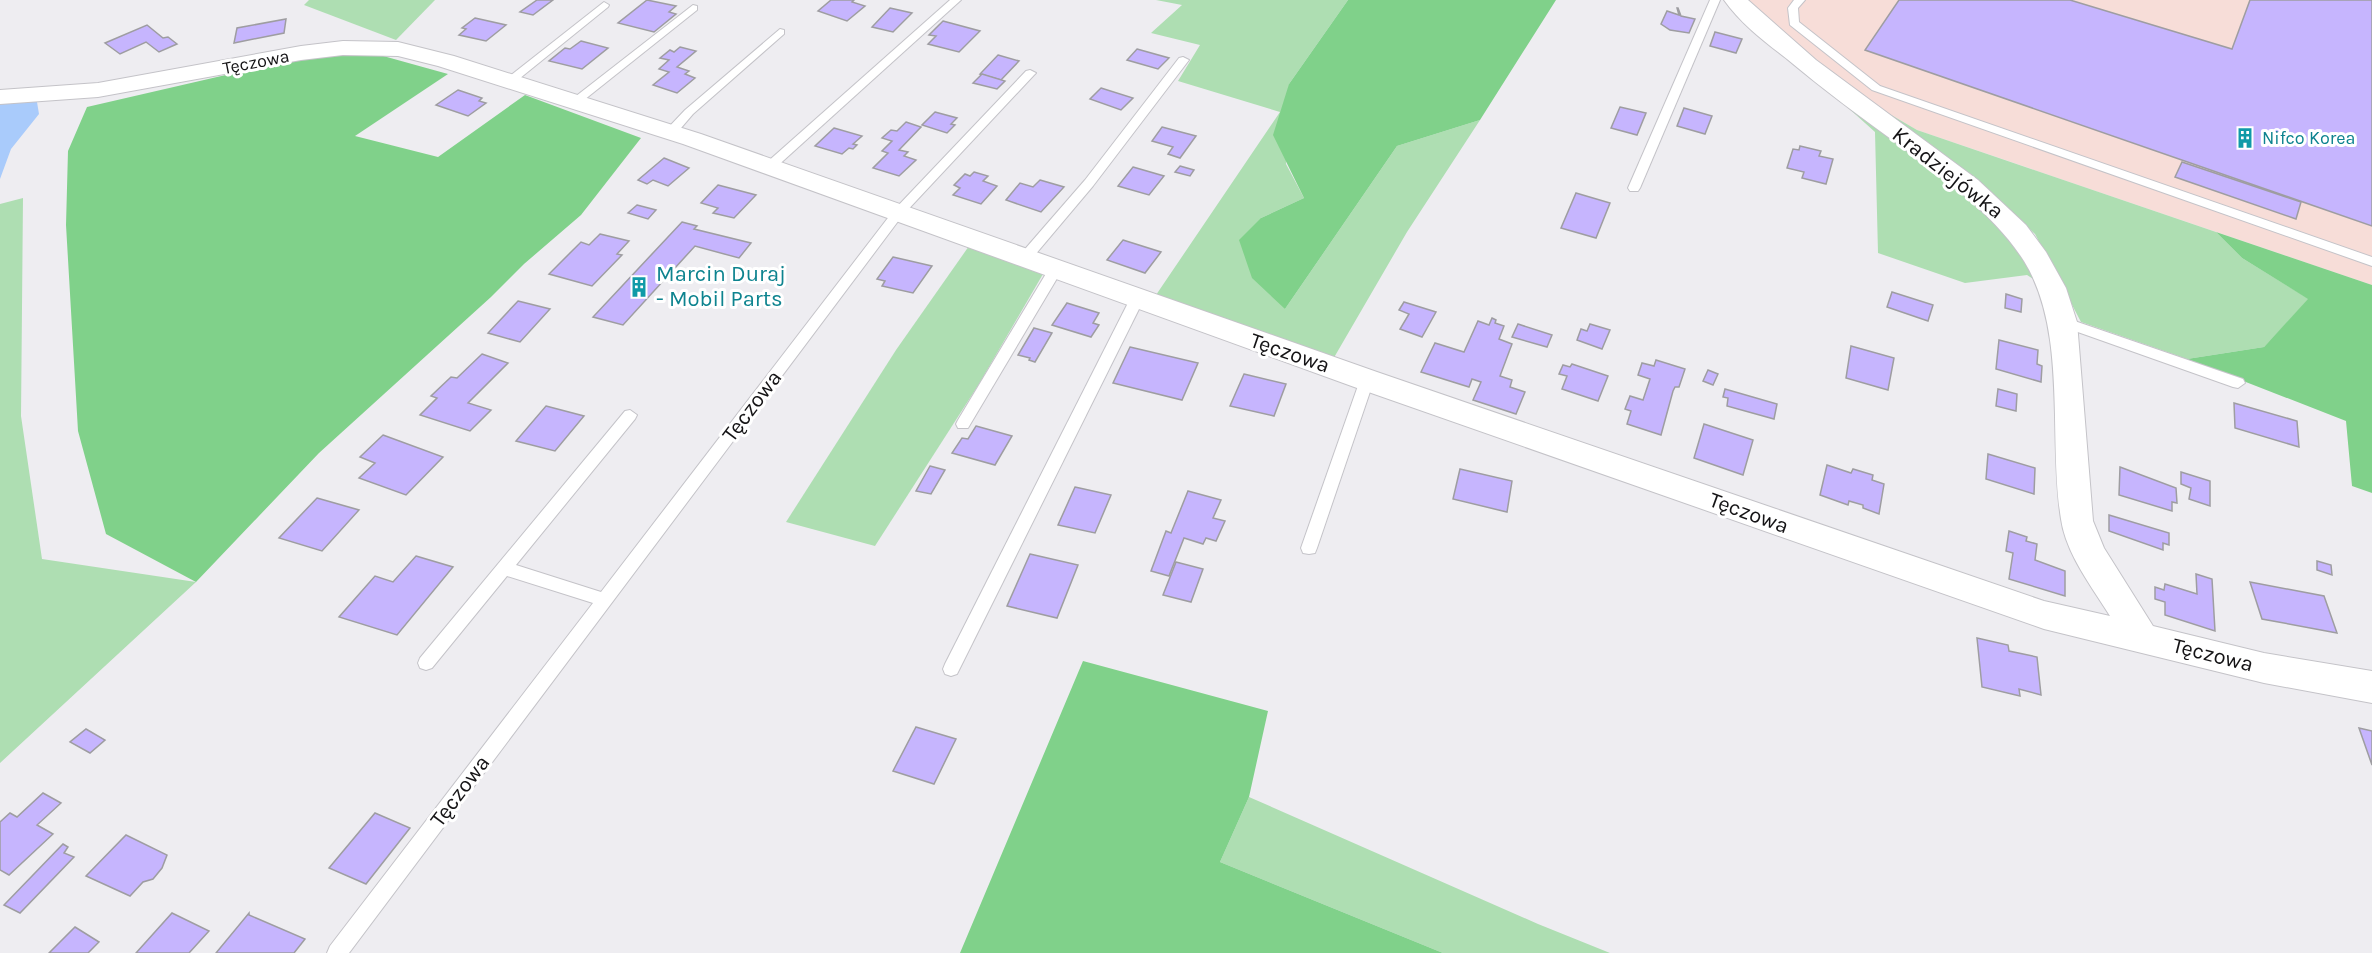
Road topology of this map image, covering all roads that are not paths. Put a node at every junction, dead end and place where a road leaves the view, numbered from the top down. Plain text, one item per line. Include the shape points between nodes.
1 (956, 0) edge
2 (1715, 0) edge
3 (1735, 0) edge
4 (1800, 0) edge
5 (604, 5) dead end
6 (693, 8) dead end
7 (780, 32) dead end
8 (1183, 60) dead end
9 (1030, 73) dead end
10 (510, 81) junction
11 (0, 97) edge
12 (575, 102) junction
13 (671, 132) junction
14 (769, 167) junction
15 (1634, 188) dead end
16 (898, 213) junction
17 (1024, 259) junction
18 (2372, 262) edge
19 (1055, 270) junction
20 (1137, 299) junction
21 (2063, 322) junction
22 (1367, 380) junction
23 (2238, 383) dead end
24 (630, 415) dead end
25 (963, 424) dead end
26 (1309, 548) dead end
27 (504, 568) junction
28 (605, 600) junction
29 (2141, 637) junction
30 (426, 663) dead end
31 (951, 669) dead end
32 (2372, 687) edge
33 (337, 953) edge

1 - 14 lane
2 - 15 lane
3 - 21 street, Kradziejówka via 1809,67 1952,173 2008,220 2047,274
4 - 18 lane via 1793,8 1794,23 1876,88
5 - 10 lane
6 - 12 lane
7 - 13 lane
8 - 17 lane via 1089,183
9 - 16 lane, Tęczowa
10 - 11 street, Tęczowa via 398,49 343,48 98,90
10 - 12 street, Tęczowa
12 - 13 street, Tęczowa
13 - 14 street, Tęczowa
14 - 16 street, Tęczowa
16 - 17 street, Tęczowa
16 - 28 lane, Tęczowa
17 - 19 street, Tęczowa
19 - 20 street, Tęczowa
19 - 25 lane
20 - 22 street, Tęczowa
20 - 31 lane
21 - 23 lane
21 - 29 street, Kradziejówka via 2077,521 2089,553
22 - 26 lane
22 - 29 street, Tęczowa via 2044,615
24 - 27 lane
27 - 28 lane
27 - 30 lane
28 - 33 lane, Tęczowa
29 - 32 street, Tęczowa via 2264,668

